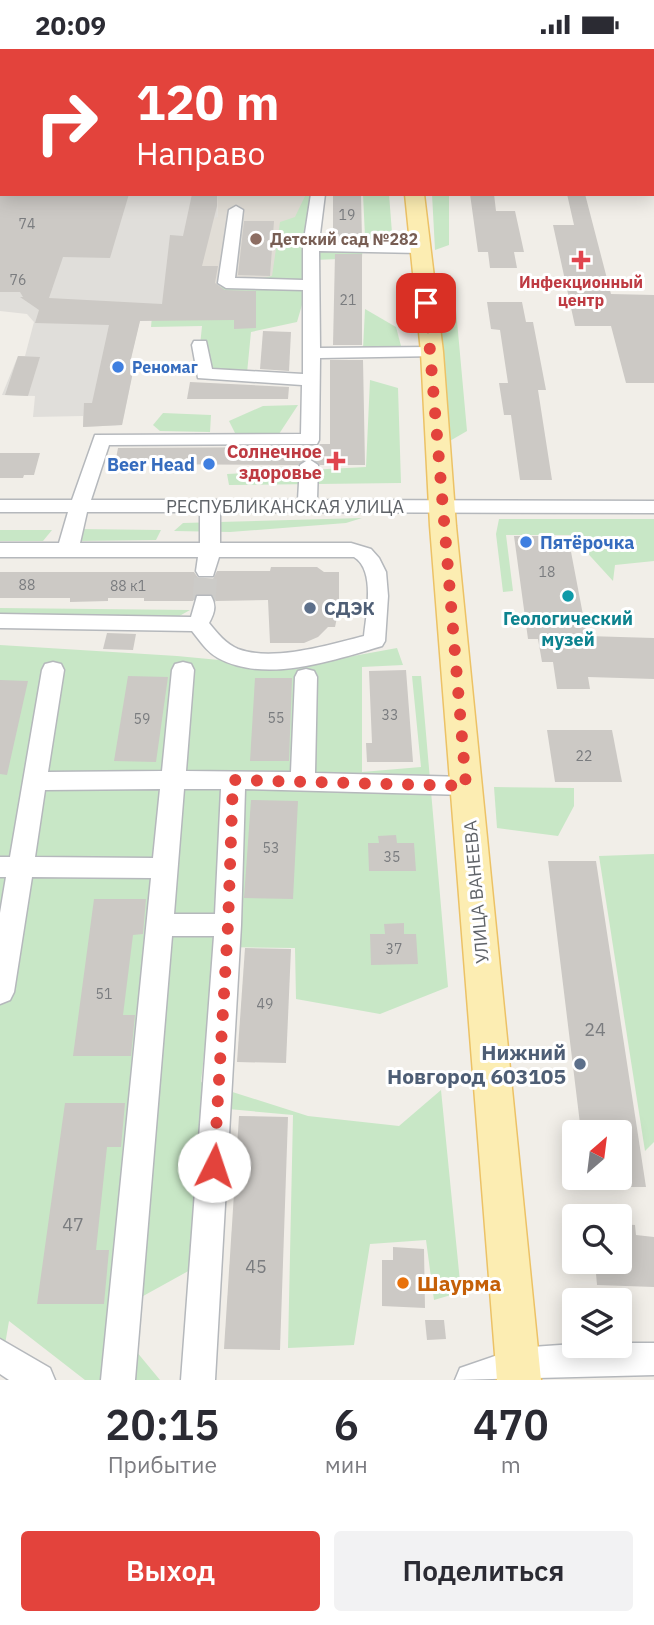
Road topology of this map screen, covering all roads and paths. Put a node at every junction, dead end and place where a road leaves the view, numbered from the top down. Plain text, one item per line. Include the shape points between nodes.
1 (317, 196) edge
2 (414, 196) edge
3 (236, 210) dead end
4 (311, 246) junction
5 (420, 248) junction
6 (312, 285) junction
7 (200, 345) dead end
8 (432, 352) junction
9 (312, 353) junction
10 (312, 380) junction
11 (309, 465) tunnel mouth
12 (442, 505) junction
13 (0, 506) edge
14 (307, 506) junction
15 (79, 507) junction
16 (210, 507) junction
17 (654, 507) edge
18 (210, 549) junction
19 (0, 550) edge
20 (68, 550) junction
21 (206, 571) tunnel mouth
22 (204, 601) tunnel mouth
23 (0, 621) edge
24 (198, 624) junction
25 (53, 670) dead end
26 (183, 670) dead end
27 (306, 677) dead end
28 (171, 780) junction
29 (233, 780) junction
30 (33, 781) junction
31 (303, 782) junction
32 (466, 786) junction
33 (10, 868) edge
34 (164, 869) junction
35 (161, 925) junction
36 (228, 925) junction
37 (0, 992) edge
38 (0, 1355) edge
39 (654, 1359) edge
40 (518, 1372) edge
41 (38, 1380) edge
42 (118, 1380) edge
43 (198, 1380) edge
44 (472, 1380) edge

1 - 4 street
2 - 5 main road, УЛИЦА ВАНЕЕВА
3 - 6 street via 226,283
4 - 5 street
4 - 6 street
5 - 8 main road, УЛИЦА ВАНЕЕВА
6 - 9 street
7 - 10 street via 204,374
8 - 9 street
8 - 12 main road, УЛИЦА ВАНЕЕВА
9 - 10 street
10 - 15 street via 310,442 102,439
11 - 14 street
12 - 14 street, РЕСПУБЛИКАНСКАЯ УЛИЦА
12 - 17 street, РЕСПУБЛИКАНСКАЯ УЛИЦА
12 - 32 main road, УЛИЦА ВАНЕЕВА
13 - 15 street, РЕСПУБЛИКАНСКАЯ УЛИЦА
14 - 16 street, РЕСПУБЛИКАНСКАЯ УЛИЦА
15 - 16 street, РЕСПУБЛИКАНСКАЯ УЛИЦА
15 - 20 street
16 - 18 street
18 - 20 street
18 - 21 street
18 - 24 street via 332,548 365,554 376,569 374,641 304,658 265,660 230,654
19 - 20 street
22 - 24 street
23 - 24 street
25 - 30 street
26 - 28 street
27 - 31 street
28 - 29 street
28 - 30 street
28 - 34 street
29 - 31 street
29 - 36 street
30 - 33 street
31 - 32 street
32 - 40 main road, УЛИЦА ВАНЕЕВА
33 - 34 street
33 - 37 street
34 - 35 street
35 - 36 street
35 - 42 street
36 - 43 street
38 - 41 street
39 - 40 street via 581,1360
40 - 44 street

